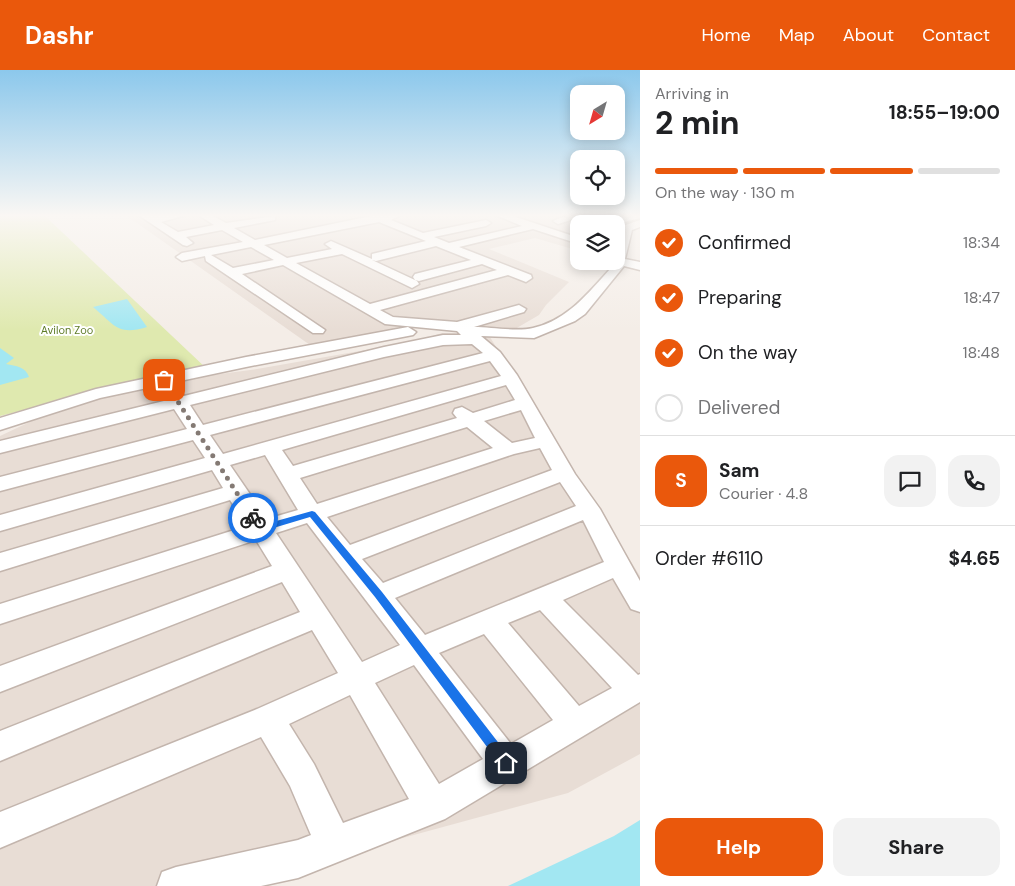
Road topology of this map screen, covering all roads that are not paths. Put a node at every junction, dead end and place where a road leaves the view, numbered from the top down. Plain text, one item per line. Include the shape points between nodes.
1 (198, 254) edge
2 (273, 254) edge
3 (324, 254) edge
4 (353, 254) edge
5 (370, 254) edge
6 (391, 254) edge
7 (469, 254) edge
8 (182, 257) dead end
9 (376, 257) junction
10 (210, 258) dead end
11 (484, 260) junction
12 (288, 262) junction
13 (625, 263) edge
14 (640, 266) edge
15 (616, 270) edge
16 (509, 271) junction
17 (232, 272) junction
18 (526, 278) dead end
19 (418, 280) junction
20 (367, 309) junction
21 (519, 309) dead end
22 (318, 330) dead end
23 (384, 352) junction
24 (494, 355) junction
25 (414, 376) junction
26 (510, 379) junction
27 (164, 380) junction
28 (443, 398) junction
29 (179, 402) junction
30 (526, 403) junction
31 (470, 420) junction
32 (0, 424) edge
33 (197, 433) junction
34 (546, 442) junction
35 (0, 447) edge
36 (270, 447) junction
37 (508, 450) junction
38 (217, 462) junction
39 (564, 473) junction
40 (286, 475) junction
41 (0, 484) edge
42 (235, 491) junction
43 (588, 509) junction
44 (312, 514) junction
45 (0, 523) edge
46 (260, 529) junction
47 (345, 556) junction
48 (0, 562) edge
49 (617, 566) junction
50 (286, 571) junction
51 (378, 595) junction
52 (544, 597) junction
53 (640, 602) edge
54 (0, 614) edge
55 (316, 617) junction
56 (489, 620) junction
57 (420, 649) junction
58 (0, 679) edge
59 (356, 680) junction
60 (637, 689) edge
61 (268, 719) junction
62 (576, 725) junction
63 (0, 746) edge
64 (506, 763) junction
65 (433, 807) junction
66 (0, 830) edge
67 (334, 845) junction
68 (176, 886) edge

1 - 8 street
2 - 12 street
3 - 12 street
4 - 19 street
5 - 9 street
6 - 9 street
7 - 11 street
9 - 19 street
10 - 17 street
11 - 16 street
11 - 19 street
12 - 17 street
12 - 20 street
13 - 14 street
15 - 27 street via 580,311 534,333 411,332
16 - 18 street
16 - 20 street
17 - 22 street
20 - 21 street via 396,323 458,327
23 - 24 street via 469,338 480,342
23 - 25 street
23 - 29 street
24 - 25 street
24 - 26 street
25 - 28 street
25 - 33 street
26 - 28 street
26 - 30 street
27 - 29 street
27 - 32 street via 96,394
28 - 31 street
28 - 36 street
29 - 33 street
29 - 35 street
30 - 31 street
30 - 34 street
31 - 37 street
31 - 40 street
33 - 38 street
33 - 41 street
34 - 37 street
34 - 39 street
36 - 38 street
36 - 40 street
37 - 44 street
38 - 42 street
38 - 45 street
39 - 43 street
39 - 47 street
40 - 44 street
42 - 46 street
42 - 48 street
43 - 49 street
43 - 51 street
44 - 46 street
44 - 47 street
46 - 50 street
46 - 54 street
47 - 51 street
49 - 52 street
49 - 53 street
50 - 55 street
50 - 58 street
51 - 57 street
52 - 56 street
52 - 60 street
55 - 59 street
55 - 63 street
56 - 57 street
56 - 62 street
57 - 59 street
57 - 64 street
59 - 61 street
59 - 65 street
60 - 62 street
61 - 66 street
61 - 67 street via 302,774
62 - 64 street
64 - 65 street
65 - 67 street
67 - 68 street via 298,858

